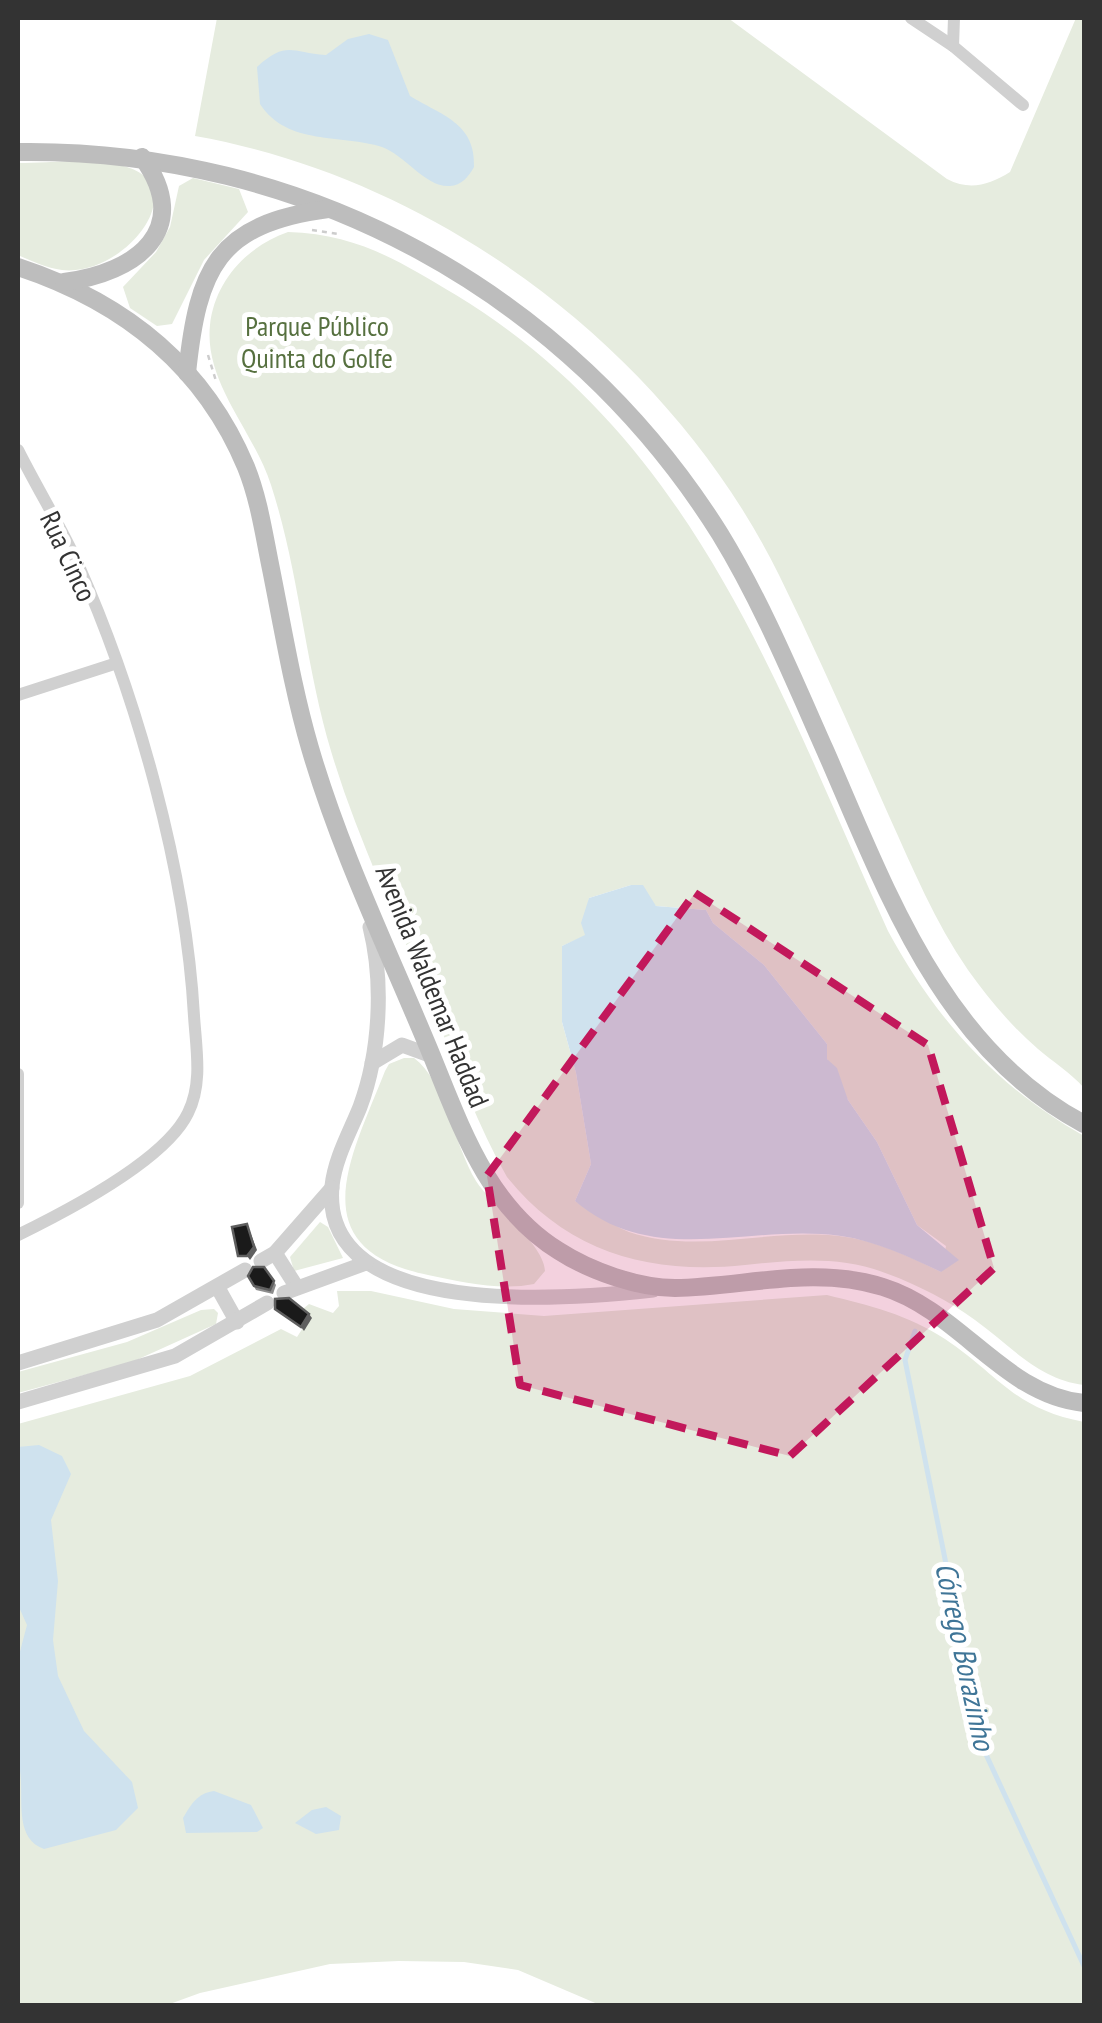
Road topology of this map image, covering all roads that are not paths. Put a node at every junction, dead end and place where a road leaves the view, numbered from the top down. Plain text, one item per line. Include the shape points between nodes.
1 (911, 18) edge
2 (954, 18) edge
3 (953, 46) junction
4 (1023, 105) dead end
5 (18, 152) edge
6 (142, 157) junction
7 (334, 208) junction
8 (18, 267) edge
9 (64, 282) junction
10 (187, 373) junction
11 (18, 450) edge
12 (114, 664) junction
13 (18, 695) edge
14 (357, 874) junction
15 (432, 1056) junction
16 (372, 1063) junction
17 (18, 1074) edge
18 (1084, 1124) edge
19 (332, 1188) junction
20 (18, 1203) edge
21 (18, 1235) edge
22 (366, 1263) junction
23 (245, 1270) dead end
24 (218, 1288) junction
25 (671, 1288) junction
26 (268, 1302) dead end
27 (237, 1322) junction
28 (18, 1362) edge
29 (18, 1402) edge
30 (1084, 1403) edge

1 - 3 street
2 - 3 street
3 - 4 street
5 - 6 main road
6 - 7 main road via 264,182
6 - 9 main road via 164,200 163,220 151,241 118,269
7 - 10 main road via 258,224 223,254 197,300
7 - 18 main road via 444,266 545,335 612,396 662,454 720,534 748,588 932,977 1004,1064
8 - 9 main road, Avenida Waldemar Haddad
9 - 10 main road, Avenida Waldemar Haddad via 131,320
10 - 14 main road, Avenida Waldemar Haddad via 247,469 306,734
11 - 12 street, Rua Cinco via 78,564
12 - 13 street
12 - 21 street, Rua Cinco via 150,771 190,947 198,1078 188,1115 137,1167
14 - 15 main road, Avenida Waldemar Haddad
14 - 16 street via 376,950
15 - 16 street via 402,1045
15 - 25 main road, Avenida Waldemar Haddad via 477,1163 536,1234 596,1269
16 - 19 street
17 - 20 street
19 - 22 street via 338,1224
19 - 22 street via 268,1257 290,1290
22 - 25 street via 401,1280 506,1298
23 - 24 street
24 - 27 street
24 - 28 street via 158,1320
25 - 30 main road, Avenida Waldemar Haddad via 794,1276 884,1287 927,1306 1040,1392
26 - 27 street
27 - 29 street via 175,1356

